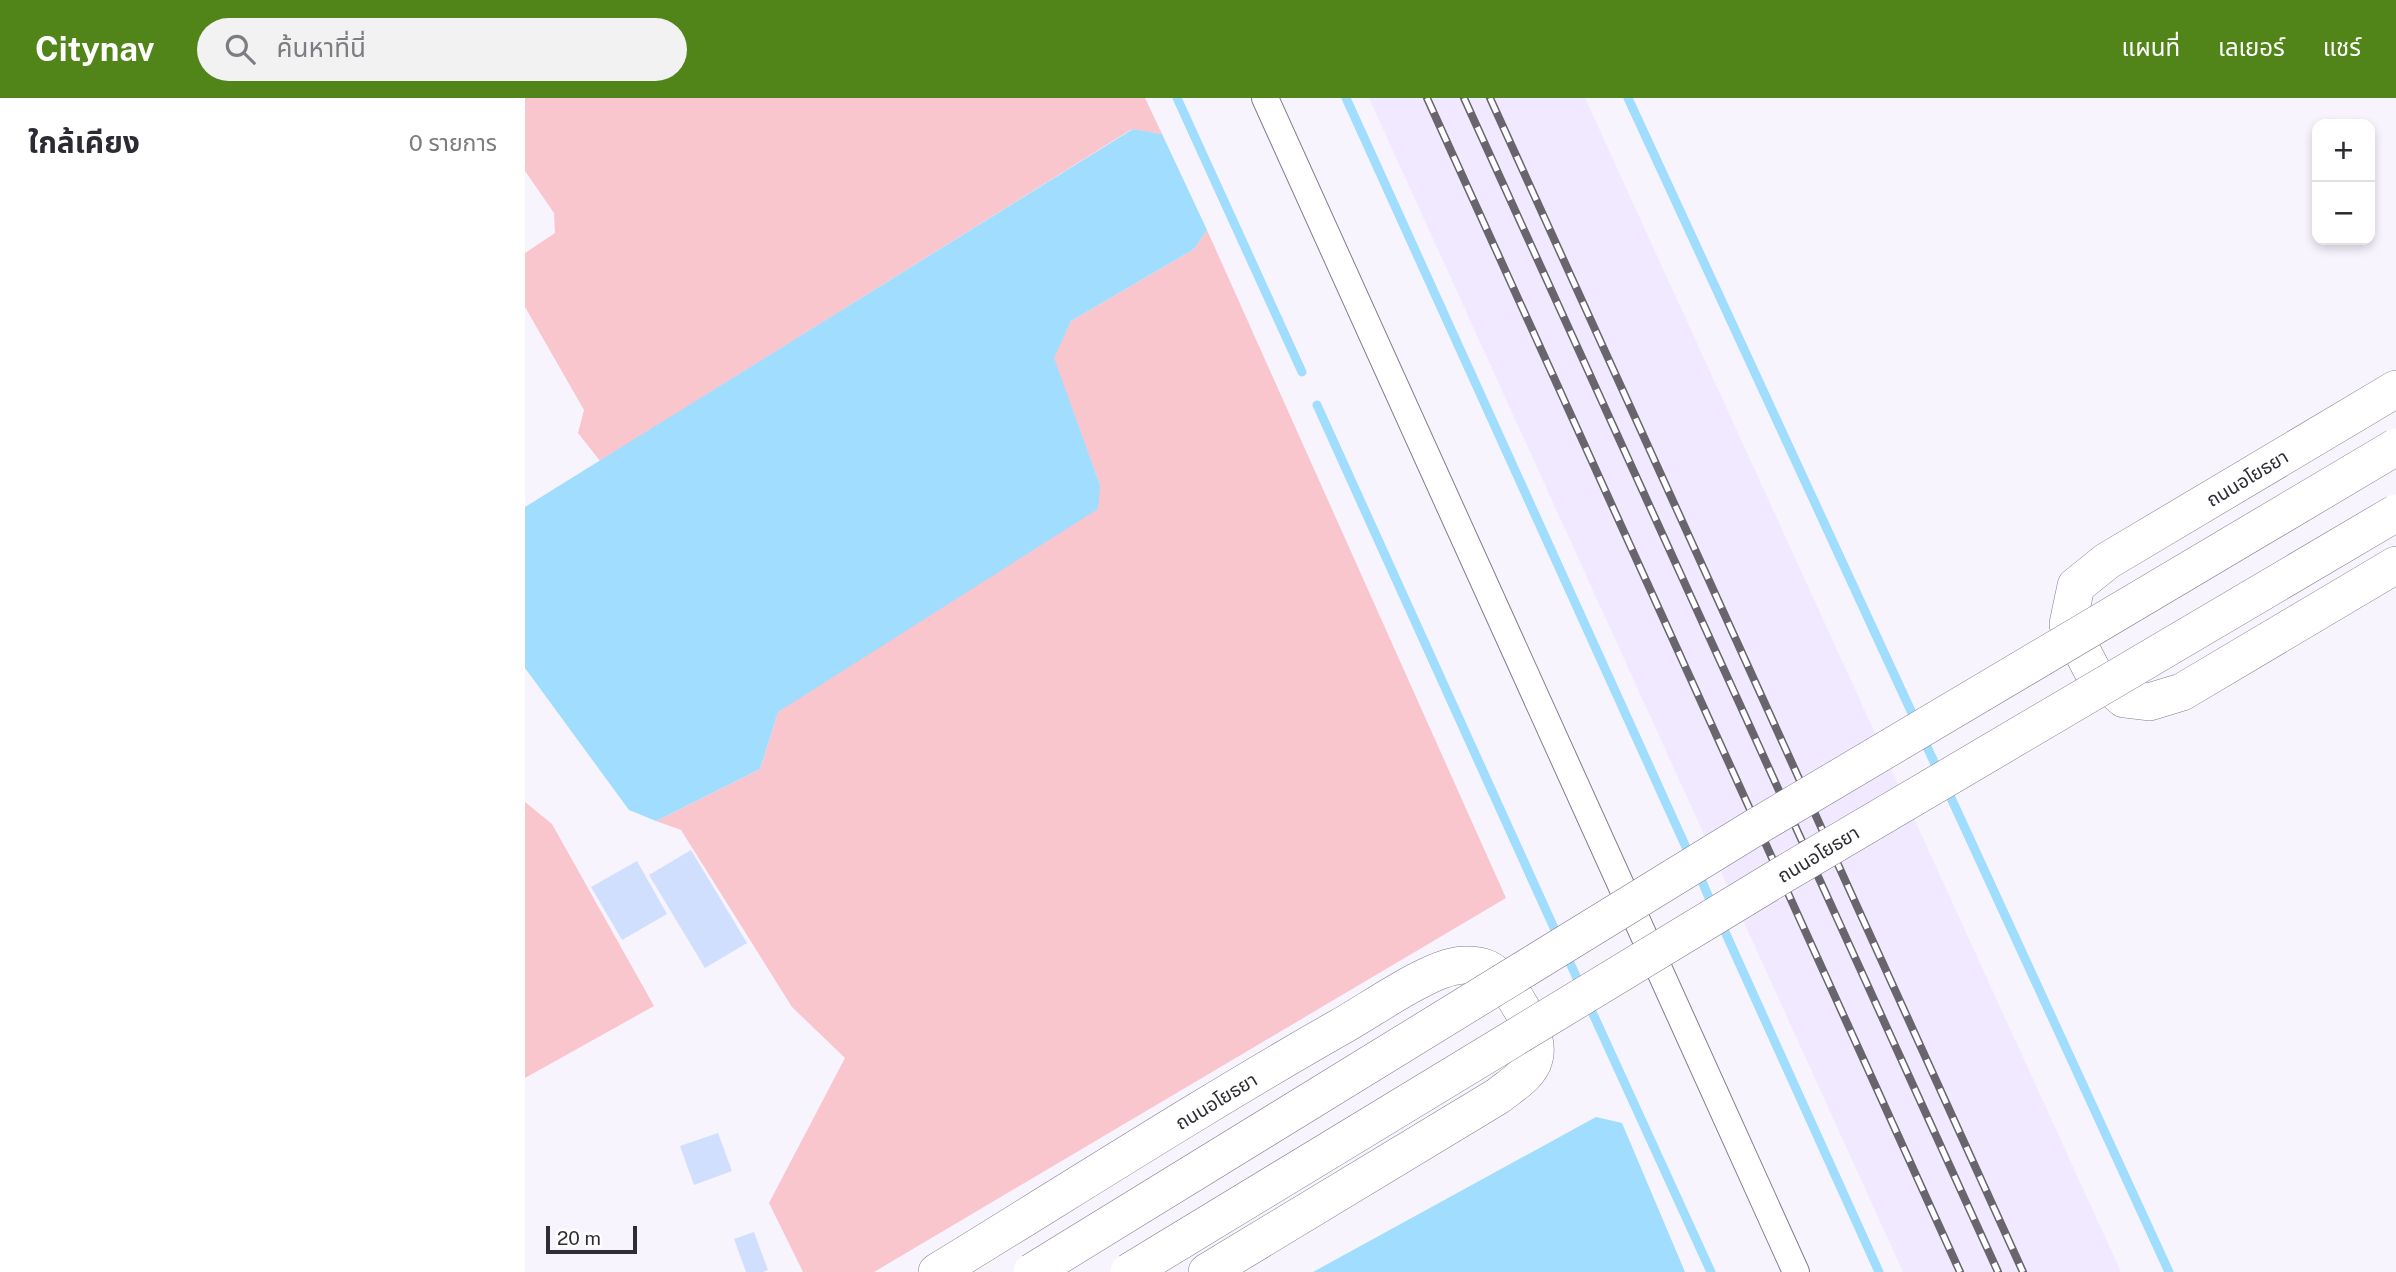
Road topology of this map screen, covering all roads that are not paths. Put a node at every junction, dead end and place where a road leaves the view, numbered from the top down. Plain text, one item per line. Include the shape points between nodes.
1 (1265, 98) edge
2 (2396, 389) edge
3 (2396, 447) edge
4 (2396, 513) edge
5 (2396, 565) edge
6 (937, 1272) edge
7 (1032, 1272) edge
8 (1129, 1272) edge
9 (1207, 1272) edge
10 (1796, 1272) edge

1 - 10 street
2 - 5 main road, ถนนอโยธยา via 2107,561 2076,586 2068,624 2093,672 2124,699 2149,702 2182,692
3 - 7 main road, bridge via 1760,825
4 - 8 main road, ถนนอโยธยา, bridge via 1779,877
6 - 9 main road, ถนนอโยธยา via 1421,981 1454,966 1473,965 1488,969 1506,985 1532,1030 1536,1047 1534,1061 1524,1075 1497,1096

